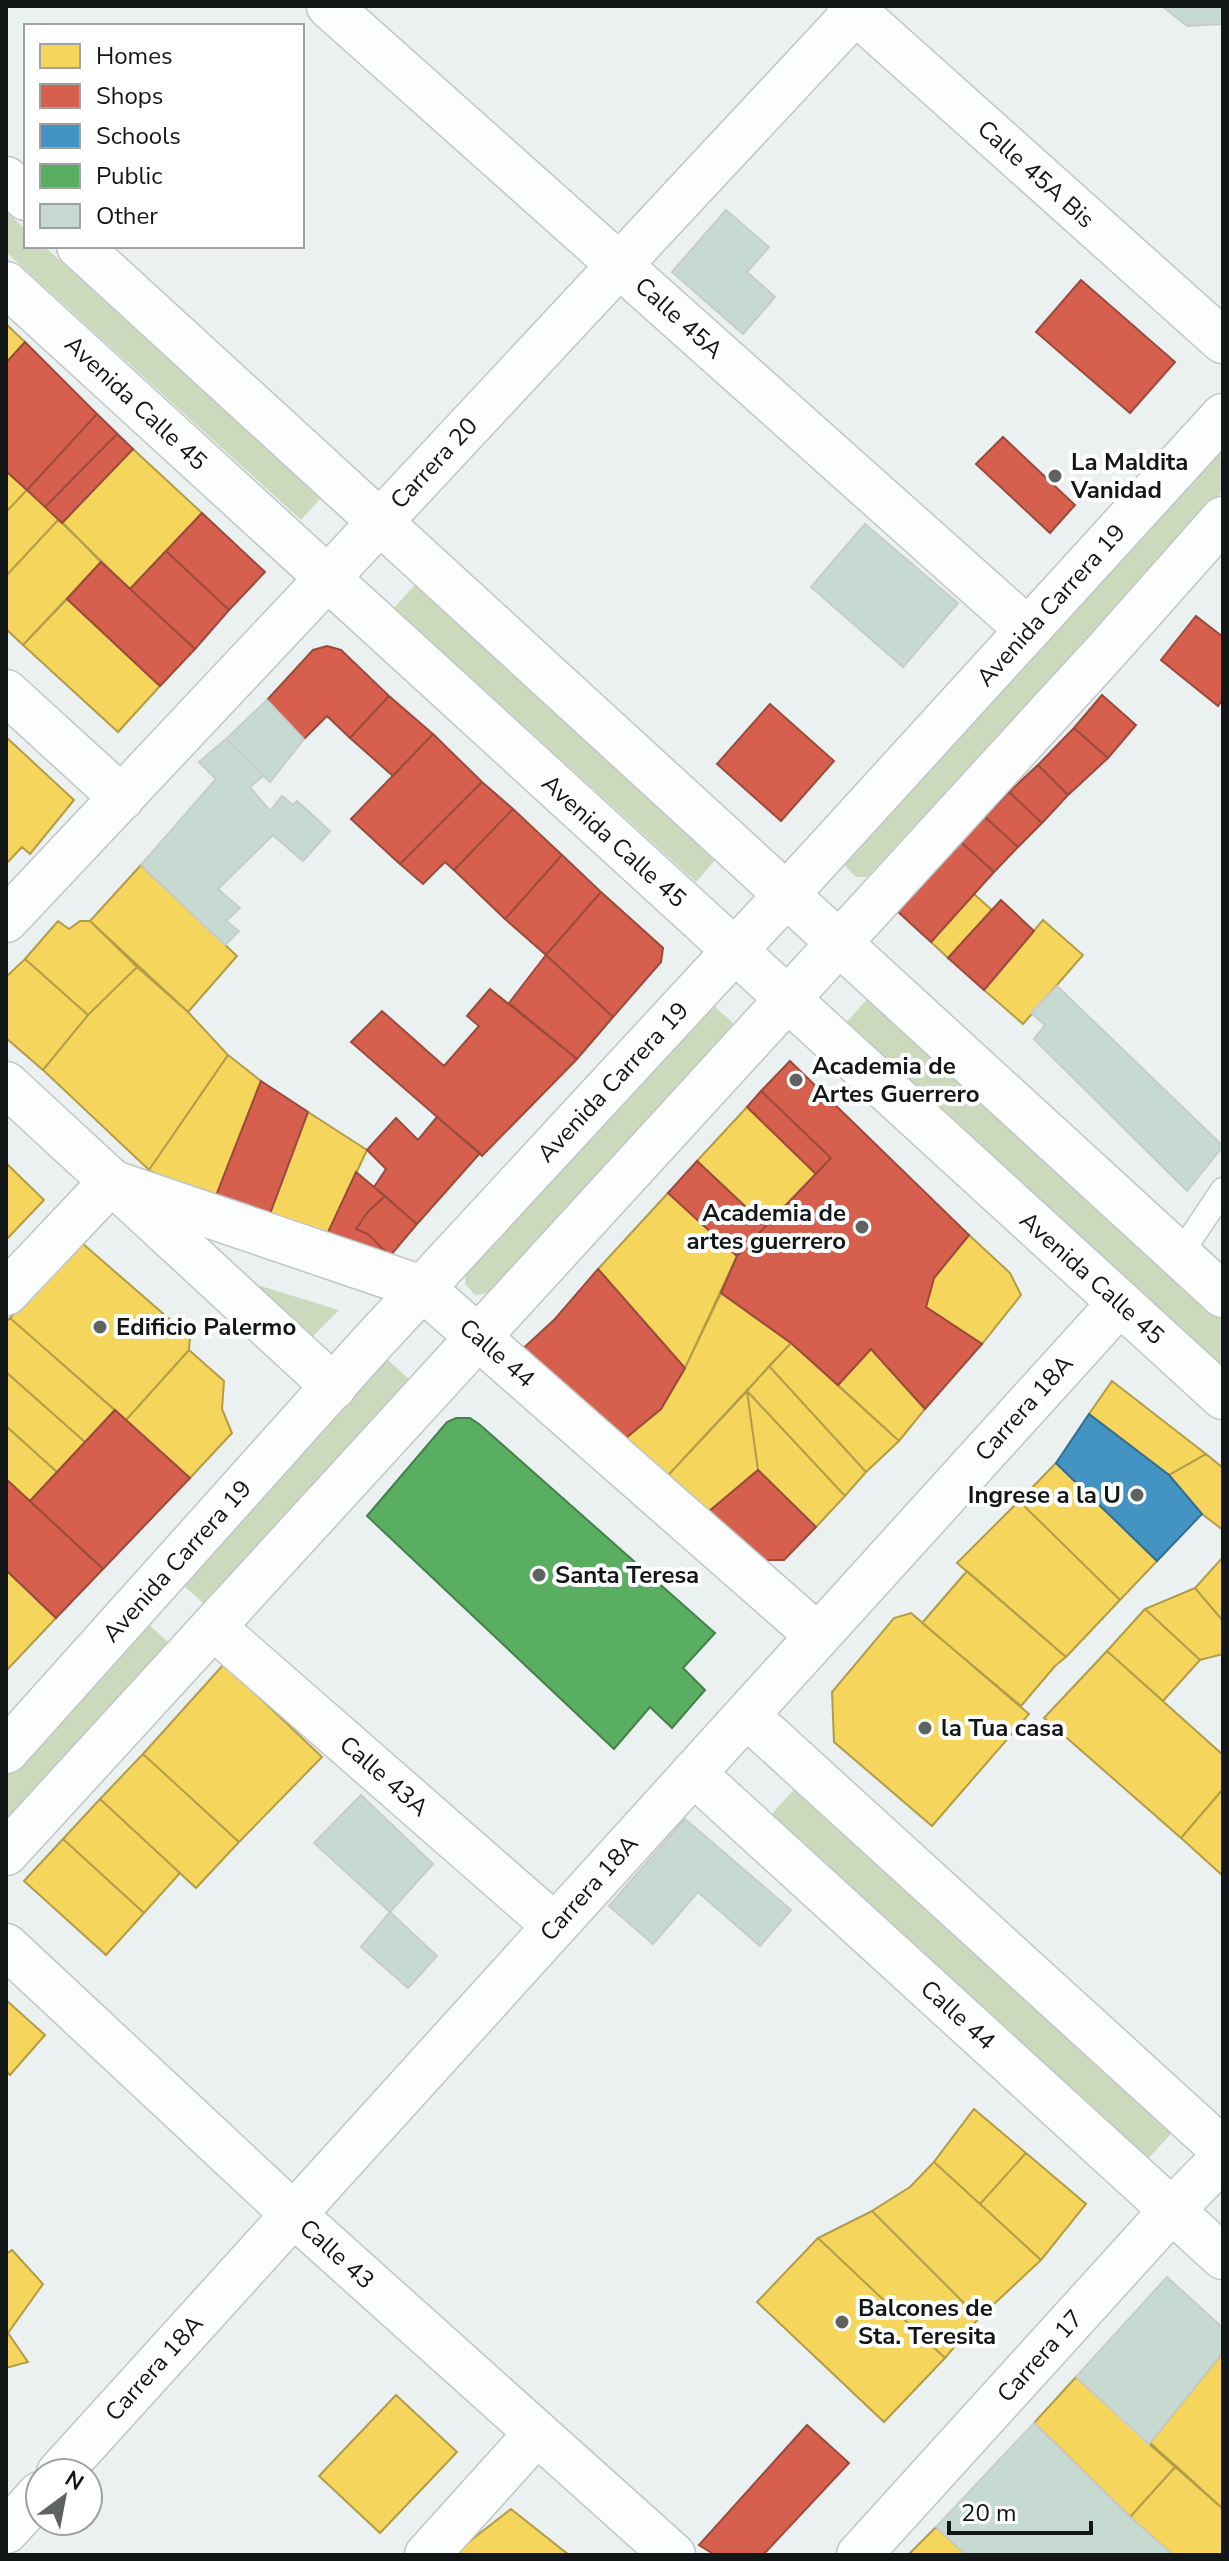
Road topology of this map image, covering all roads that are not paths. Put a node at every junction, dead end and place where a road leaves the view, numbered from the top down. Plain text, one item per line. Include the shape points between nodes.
1 (329, 6) edge
2 (855, 8) edge
3 (6, 179) edge
4 (24, 196) edge
5 (81, 248) edge
6 (619, 265) junction
7 (6, 284) edge
8 (1223, 341) edge
9 (1223, 416) edge
10 (1223, 519) edge
11 (379, 522) junction
12 (327, 579) junction
13 (1028, 630) junction
14 (6, 692) edge
15 (122, 798) junction
16 (786, 895) junction
17 (6, 920) edge
18 (838, 942) junction
19 (734, 951) junction
20 (787, 999) junction
21 (6, 1084) edge
22 (111, 1182) junction
23 (1223, 1190) edge
24 (1179, 1256) junction
25 (422, 1288) junction
26 (6, 1293) edge
27 (1223, 1295) edge
28 (1120, 1303) junction
29 (477, 1336) junction
30 (334, 1387) junction
31 (1223, 1397) edge
32 (213, 1627) junction
33 (818, 1636) junction
34 (746, 1715) junction
35 (6, 1751) edge
36 (693, 1773) junction
37 (6, 1853) edge
38 (555, 1926) junction
39 (6, 1946) edge
40 (1223, 2150) edge
41 (1223, 2158) edge
42 (1172, 2210) junction
43 (293, 2214) junction
44 (1223, 2257) edge
45 (536, 2434) junction
46 (73, 2457) edge
47 (24, 2511) edge
48 (6, 2531) edge
49 (427, 2555) edge
50 (673, 2555) edge
51 (859, 2555) edge

1 - 6 street, Calle 45A
2 - 6 street, Carrera 20
2 - 8 street, Calle 45A Bis
3 - 4 street
5 - 11 street
6 - 11 street, Carrera 20
6 - 13 street, Calle 45A
7 - 12 street, Avenida Calle 45
9 - 13 street, Avenida Carrera 19
10 - 18 street
11 - 12 street, Carrera 20
11 - 16 street
12 - 15 street, Carrera 20
12 - 19 street, Avenida Calle 45
13 - 16 street, Avenida Carrera 19
14 - 15 street
15 - 17 street, Carrera 20
16 - 18 street
16 - 19 street, Avenida Carrera 19
18 - 20 street
18 - 24 street
19 - 20 street, Avenida Calle 45
19 - 25 street, Avenida Carrera 19
20 - 28 street, Avenida Calle 45
20 - 29 street
21 - 22 street, Calle 44
22 - 25 street, Calle 44
22 - 26 street
22 - 30 street, Calle 44
23 - 24 lane
24 - 27 street
25 - 29 street, Calle 44
25 - 30 street, Avenida Carrera 19
28 - 31 street, Avenida Calle 45
28 - 33 street, Carrera 18A
29 - 32 street
29 - 33 street, Calle 44
30 - 35 street, Avenida Carrera 19
32 - 37 street
32 - 38 street, Calle 43A
33 - 34 street, Carrera 18A
34 - 36 street, Carrera 18A
34 - 40 street
36 - 38 street, Carrera 18A
36 - 42 street, Calle 44
38 - 43 street, Carrera 18A
39 - 43 street, Calle 43
41 - 42 street, Carrera 17
42 - 44 street, Calle 44
42 - 51 street, Carrera 17
43 - 45 street, Calle 43
43 - 46 street, Carrera 18A
45 - 49 street
45 - 50 street, Calle 43
47 - 48 street

